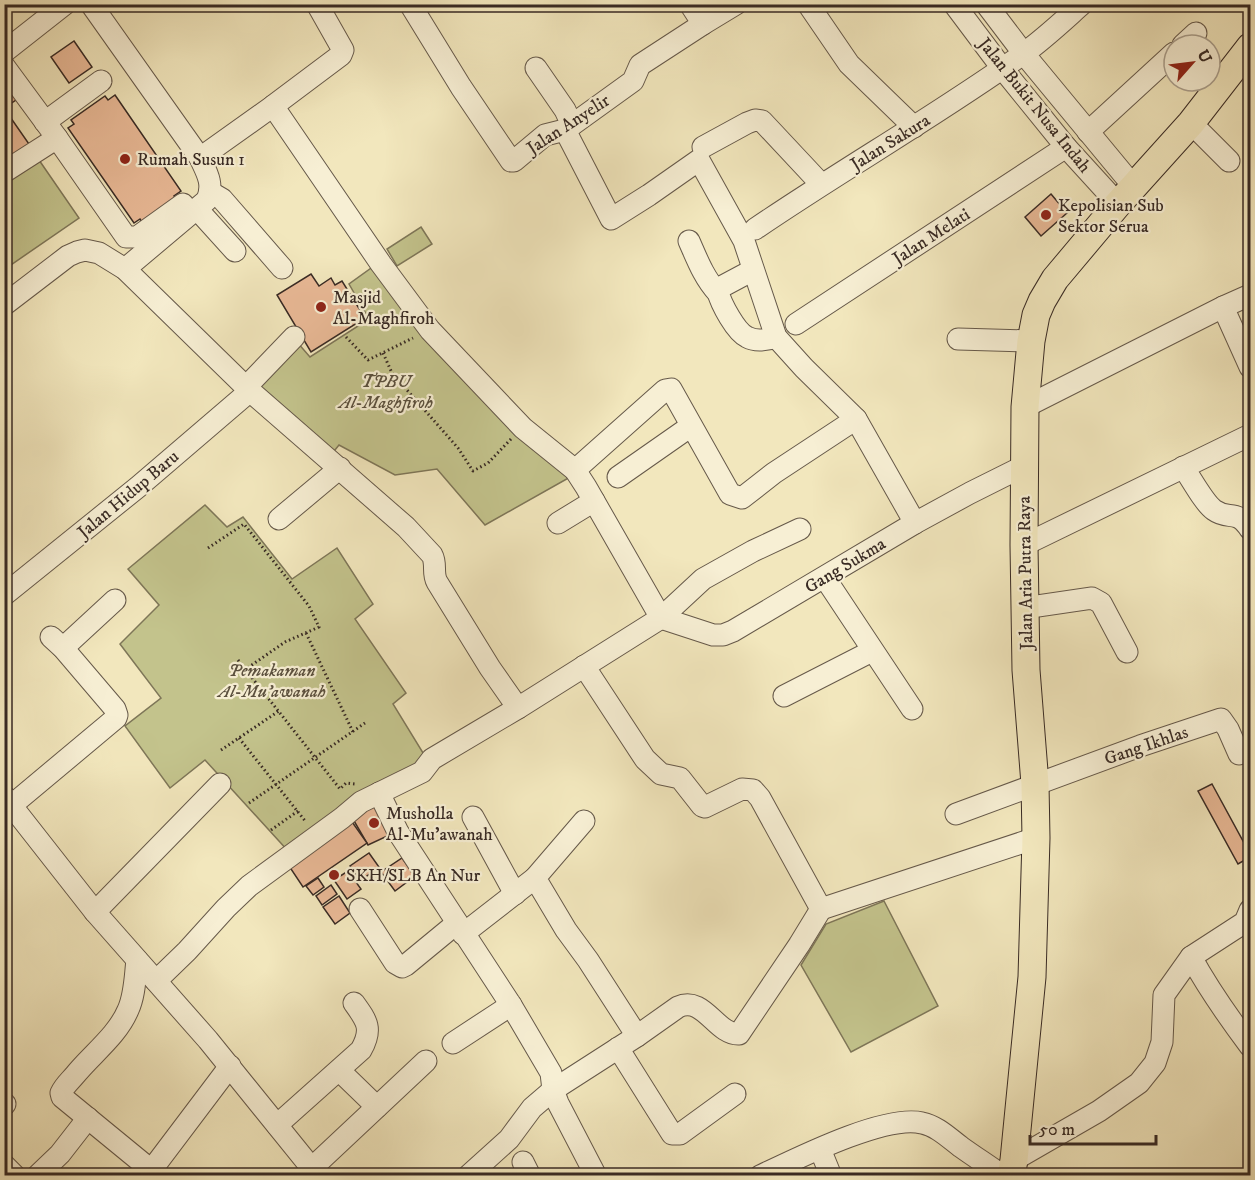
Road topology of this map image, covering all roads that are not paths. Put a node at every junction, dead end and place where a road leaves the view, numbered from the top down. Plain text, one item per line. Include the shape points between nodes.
1 (91, 4) edge
2 (317, 4) edge
3 (410, 4) edge
4 (690, 4) edge
5 (736, 4) edge
6 (808, 4) edge
7 (954, 4) edge
8 (986, 4) edge
9 (1082, 4) edge
10 (64, 5) edge
11 (703, 24) junction
12 (1251, 46) edge
13 (4, 52) edge
14 (1024, 54) junction
15 (1162, 64) edge
16 (4, 66) edge
17 (537, 68) dead end
18 (1002, 68) junction
19 (101, 81) dead end
20 (273, 106) junction
21 (1191, 123) junction
22 (569, 128) junction
23 (914, 128) junction
24 (51, 130) junction
25 (1088, 132) junction
26 (704, 147) dead end
27 (1066, 147) junction
28 (201, 158) junction
29 (1229, 161) dead end
30 (4, 172) edge
31 (821, 184) junction
32 (210, 192) junction
33 (1126, 195) junction
34 (190, 206) junction
35 (755, 228) dead end
36 (689, 241) dead end
37 (235, 251) dead end
38 (282, 268) dead end
39 (125, 269) junction
40 (753, 270) junction
41 (718, 293) junction
42 (1251, 295) edge
43 (4, 305) edge
44 (1223, 308) junction
45 (796, 324) dead end
46 (294, 337) dead end
47 (776, 337) junction
48 (958, 339) dead end
49 (1031, 341) junction
50 (1249, 361) edge
51 (248, 389) junction
52 (1025, 407) junction
53 (856, 419) junction
54 (692, 426) junction
55 (1251, 435) edge
56 (1024, 466) junction
57 (1183, 467) junction
58 (340, 468) junction
59 (575, 470) junction
60 (618, 477) dead end
61 (594, 501) junction
62 (279, 519) dead end
63 (915, 523) junction
64 (558, 524) dead end
65 (800, 529) dead end
66 (1251, 529) edge
67 (1023, 545) junction
68 (825, 578) junction
69 (4, 595) edge
70 (115, 600) dead end
71 (1024, 608) junction
72 (661, 618) junction
73 (872, 651) junction
74 (1127, 652) dead end
75 (584, 666) junction
76 (784, 696) dead end
77 (518, 708) junction
78 (912, 709) dead end
79 (1239, 754) dead end
80 (220, 784) dead end
81 (1035, 784) junction
82 (370, 797) junction
83 (8, 800) edge
84 (956, 814) dead end
85 (473, 817) dead end
86 (584, 821) dead end
87 (1036, 838) junction
88 (536, 878) junction
89 (515, 894) junction
90 (360, 909) dead end
91 (821, 909) junction
92 (1251, 910) edge
93 (95, 912) junction
94 (460, 928) junction
95 (1191, 957) junction
96 (137, 960) junction
97 (156, 981) junction
98 (354, 1003) dead end
99 (511, 1005) junction
100 (637, 1036) junction
101 (453, 1043) dead end
102 (1251, 1046) edge
103 (618, 1048) junction
104 (426, 1061) dead end
105 (230, 1066) junction
106 (345, 1076) dead end
107 (553, 1090) junction
108 (735, 1094) dead end
109 (376, 1107) junction
110 (88, 1118) junction
111 (277, 1125) junction
112 (820, 1149) junction
113 (4, 1165) edge
114 (1009, 1170) edge
115 (315, 1172) edge
116 (149, 1173) edge
117 (15, 1176) edge
118 (37, 1176) edge
119 (468, 1176) edge
120 (596, 1176) edge
121 (760, 1176) edge
122 (831, 1176) edge

1 - 28 street
2 - 20 street via 343,50 341,55
3 - 22 street, Jalan Anyelir via 511,161 545,135
4 - 11 street
5 - 11 street, Jalan Anyelir
6 - 23 street via 849,64
7 - 18 street, Jalan Bukit Nusa Indah
8 - 14 street, Jalan Bukit Nusa Indah
9 - 14 street, Jalan Sakura
10 - 13 street
11 - 22 street, Jalan Anyelir via 640,65 633,81
12 - 21 main road, Jalan Aria Putra Raya
14 - 18 street, Jalan Sakura
14 - 25 street, Jalan Bukit Nusa Indah
15 - 25 street
16 - 24 street
17 - 22 street via 565,110
18 - 23 street, Jalan Sakura
18 - 27 street, Jalan Bukit Nusa Indah
19 - 24 street
20 - 28 street
20 - 59 street via 430,330 523,428
21 - 29 street
21 - 33 main road, Jalan Aria Putra Raya
22 - 40 street via 611,219 699,160 744,241
23 - 31 street, Jalan Sakura
24 - 30 street
24 - 34 street via 126,237 137,237
25 - 33 street, Jalan Bukit Nusa Indah
26 - 31 street via 747,123 762,122
27 - 33 street, Jalan Bukit Nusa Indah
27 - 45 street, Jalan Melati
28 - 32 street
31 - 35 street, Jalan Sakura
32 - 34 street via 207,200
32 - 38 street via 222,199
33 - 49 main road, Jalan Aria Putra Raya via 1055,279 1036,315
34 - 37 street
34 - 39 street
36 - 41 street
39 - 43 street via 99,253 77,252
39 - 51 street
40 - 41 street via 723,286
40 - 47 street
41 - 47 street via 737,328 747,337
42 - 44 street
44 - 50 street
44 - 52 street
46 - 51 street, Jalan Hidup Baru
47 - 53 street
48 - 49 street
49 - 52 main road, Jalan Aria Putra Raya
51 - 58 street
51 - 69 street, Jalan Hidup Baru via 138,487
52 - 56 main road, Jalan Aria Putra Raya
53 - 54 street via 742,498 729,494
53 - 63 street
54 - 59 street via 671,389 665,390
54 - 60 street
55 - 57 street
56 - 63 street, Gang Sukma
56 - 67 main road, Jalan Aria Putra Raya
57 - 66 street via 1212,509 1241,518
57 - 67 street
58 - 62 street
58 - 77 street via 432,555 437,582
59 - 61 street
61 - 64 street
61 - 72 street
63 - 68 street, Gang Sukma
65 - 72 street via 703,579
67 - 71 main road, Jalan Aria Putra Raya
68 - 72 street, Gang Sukma via 723,635
68 - 73 street
70 - 83 street via 57,642 115,709 116,718
71 - 74 street via 1092,598 1101,603
71 - 81 main road, Jalan Aria Putra Raya
72 - 75 street
73 - 76 street
73 - 78 street
75 - 77 street
75 - 91 street via 645,759 661,774 680,778 702,806 742,789 753,790
77 - 82 street via 432,759 422,772
79 - 81 street, Gang Ikhlas via 1221,719
80 - 93 street
81 - 84 street
81 - 87 main road, Jalan Aria Putra Raya
82 - 94 street via 398,832
82 - 97 street via 249,886
83 - 93 street
85 - 89 street
86 - 88 street
87 - 91 street
87 - 114 main road, Jalan Aria Putra Raya via 1032,977
88 - 89 street
88 - 100 street
89 - 94 street
90 - 94 street via 402,968
91 - 100 street via 739,1034 731,1033 695,1005 685,1004
92 - 95 street via 1245,922
93 - 96 street
94 - 99 street
95 - 102 street
95 - 114 street via 1164,995 1162,1042 1155,1063 1139,1083
96 - 97 street
96 - 110 street via 131,1002 122,1022 61,1093
97 - 105 street
98 - 111 street via 368,1029 361,1050
99 - 101 street
99 - 107 street via 551,1074
100 - 103 street
103 - 107 street
103 - 108 street via 672,1134 680,1134
104 - 109 street
105 - 111 street
105 - 116 street
106 - 109 street
107 - 119 street via 532,1108 509,1139
107 - 120 street
109 - 115 street
110 - 116 street
110 - 118 street
111 - 115 street
112 - 114 street via 884,1125 921,1122
112 - 121 street
112 - 122 street
113 - 117 street

